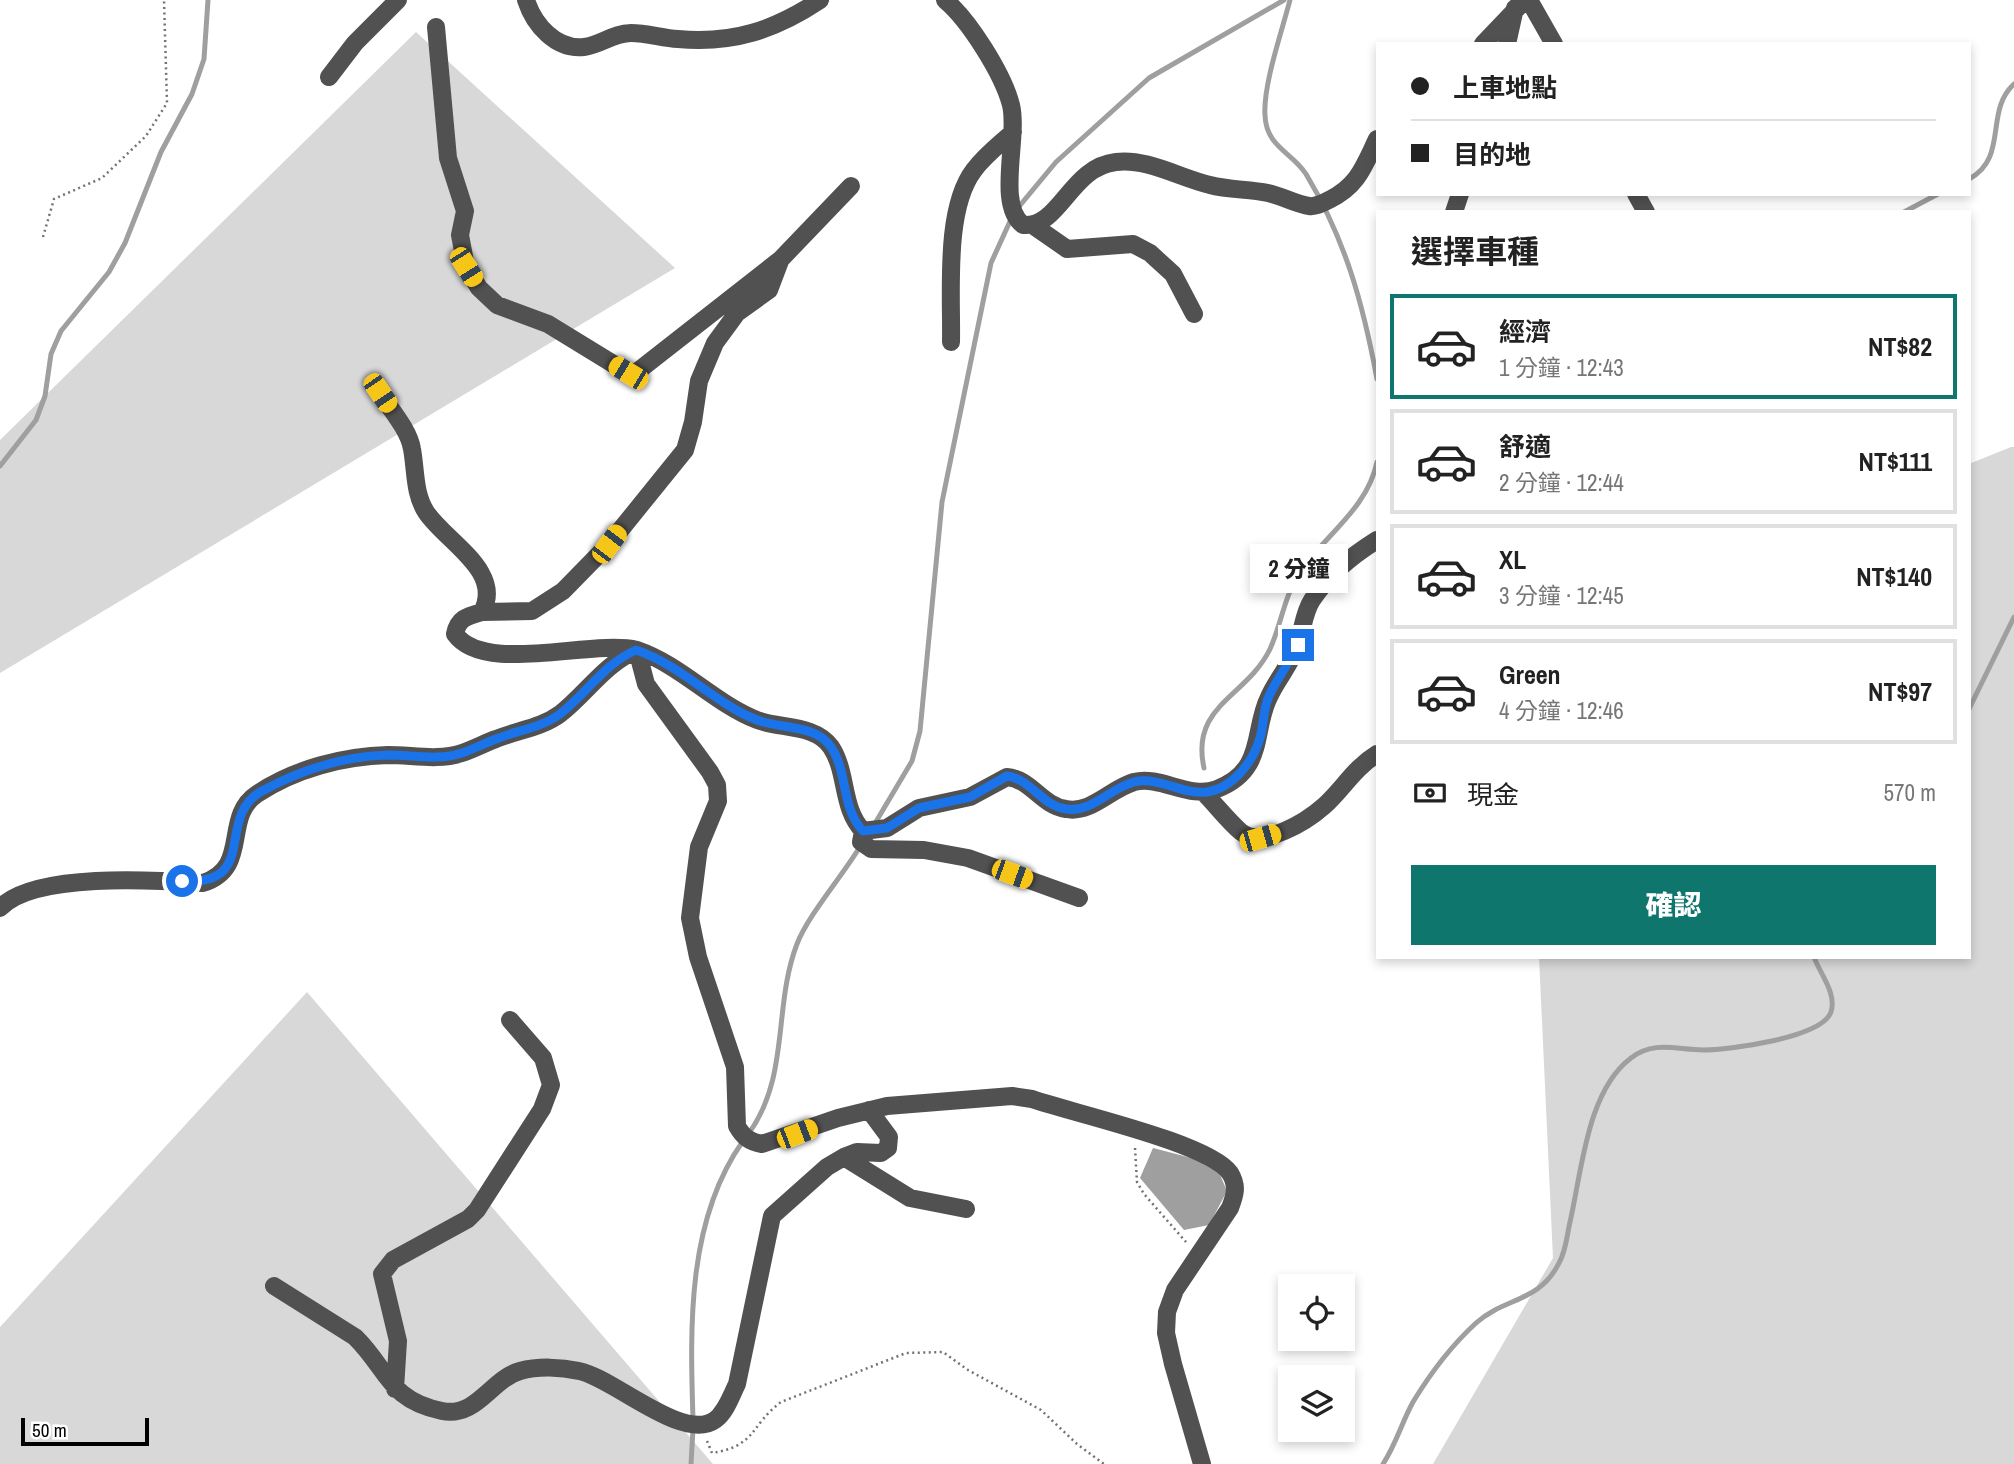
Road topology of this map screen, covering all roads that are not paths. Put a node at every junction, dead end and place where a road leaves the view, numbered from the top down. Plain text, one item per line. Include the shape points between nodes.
1 (398, 0) edge
2 (526, 0) edge
3 (820, 0) edge
4 (944, 0) edge
5 (1523, 3) edge
6 (436, 27) dead end
7 (1485, 42) edge
8 (1508, 42) edge
9 (1552, 42) edge
10 (329, 77) dead end
11 (1013, 132) junction
12 (1376, 141) edge
13 (851, 186) dead end
14 (1034, 226) junction
15 (781, 259) junction
16 (1194, 314) dead end
17 (951, 342) dead end
18 (380, 393) dead end
19 (1376, 541) edge
20 (482, 612) junction
21 (636, 650) junction
22 (1376, 755) edge
23 (1205, 793) junction
24 (863, 831) junction
25 (1079, 898) dead end
26 (0, 908) edge
27 (510, 1020) dead end
28 (869, 1110) junction
29 (844, 1157) junction
30 (966, 1209) dead end
31 (274, 1286) dead end
32 (396, 1389) junction
33 (1202, 1464) edge

1 - 10 lane
2 - 3 lane via 534,18 553,39 584,47 627,33 695,41 745,37 770,29
4 - 11 lane via 967,25 1004,86
5 - 7 lane
5 - 8 lane
5 - 9 lane
6 - 15 lane via 447,158 465,211 462,254 479,288 497,304 548,324 628,373 638,371
11 - 14 lane via 1010,207 1023,225
11 - 17 lane via 973,172 962,195 954,233
12 - 14 lane via 1359,179 1318,205 1266,192 1212,186 1118,161 1081,177 1047,218
13 - 15 lane
14 - 16 lane via 1067,249 1133,244 1150,253 1173,274
15 - 20 lane via 769,290 737,313 715,344 699,381 685,450 609,544 563,591 532,611
18 - 20 lane via 412,448 417,490 425,509 484,576 488,602
19 - 23 lane via 1349,558 1310,602 1298,645 1268,698 1254,754 1231,781
20 - 21 lane via 465,617 456,634 462,643 479,651 533,654 617,645
21 - 24 lane via 672,666 754,719 812,733 826,741 836,759 850,813
21 - 26 lane via 607,667 545,723 448,757 388,755 337,761 258,793 242,810 230,861 216,879 203,883 116,880 68,884 26,891
21 - 28 lane via 646,684 717,785 718,801 697,858 690,918 734,1067 737,1126 751,1142 762,1144
22 - 23 lane via 1355,770 1323,808 1260,838 1242,832
23 - 24 lane via 1151,781 1134,782 1079,809 1064,809 1025,782 1007,776 970,797 919,808 887,828
24 - 25 lane via 861,842 871,849 945,852
27 - 32 lane via 543,1058 550,1073 548,1097 477,1210 384,1268 383,1283 398,1341
28 - 29 lane via 889,1137 888,1148
28 - 33 lane via 967,1098 1032,1099 1213,1158 1230,1174 1236,1195 1175,1290 1167,1312 1166,1333
29 - 30 lane via 910,1198
29 - 32 lane via 772,1216 737,1384 717,1418 701,1425 661,1413 592,1373 572,1369 519,1371 475,1405 453,1410 424,1406
31 - 32 lane via 355,1337

